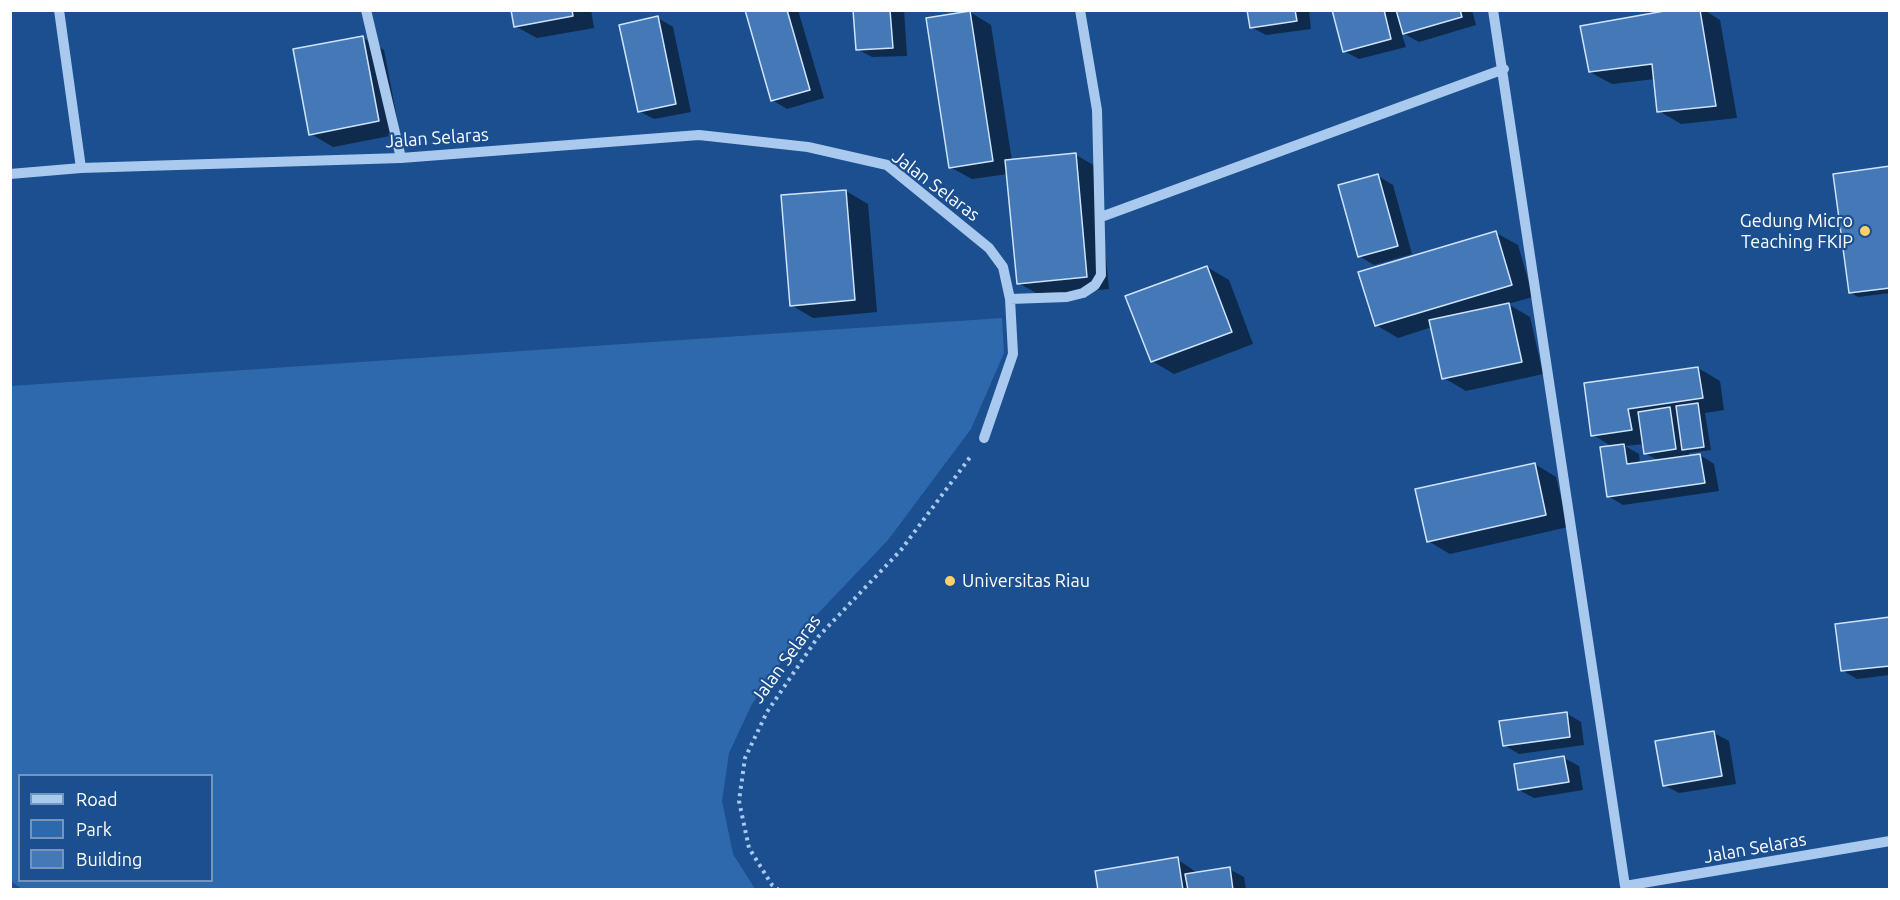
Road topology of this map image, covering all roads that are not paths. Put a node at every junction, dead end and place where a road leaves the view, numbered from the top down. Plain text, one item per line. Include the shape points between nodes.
1 (59, 10) edge
2 (366, 10) edge
3 (1080, 10) edge
4 (1493, 10) edge
5 (1504, 69) junction
6 (401, 158) junction
7 (81, 168) junction
8 (10, 174) edge
9 (1101, 217) junction
10 (1010, 299) junction
11 (984, 438) road end
12 (1890, 842) edge
13 (1647, 886) edge

1 - 7 street
2 - 6 street
3 - 9 street via 1097,110
4 - 5 street
5 - 9 street
5 - 13 street, Jalan Selaras via 1625,886
6 - 7 street, Jalan Selaras
6 - 10 street, Jalan Selaras via 699,135 808,147 887,165 989,248 1003,267
7 - 8 street, Jalan Selaras
9 - 10 street via 1101,275 1095,285 1067,297
10 - 11 street, Jalan Selaras via 1013,354
12 - 13 street, Jalan Selaras

